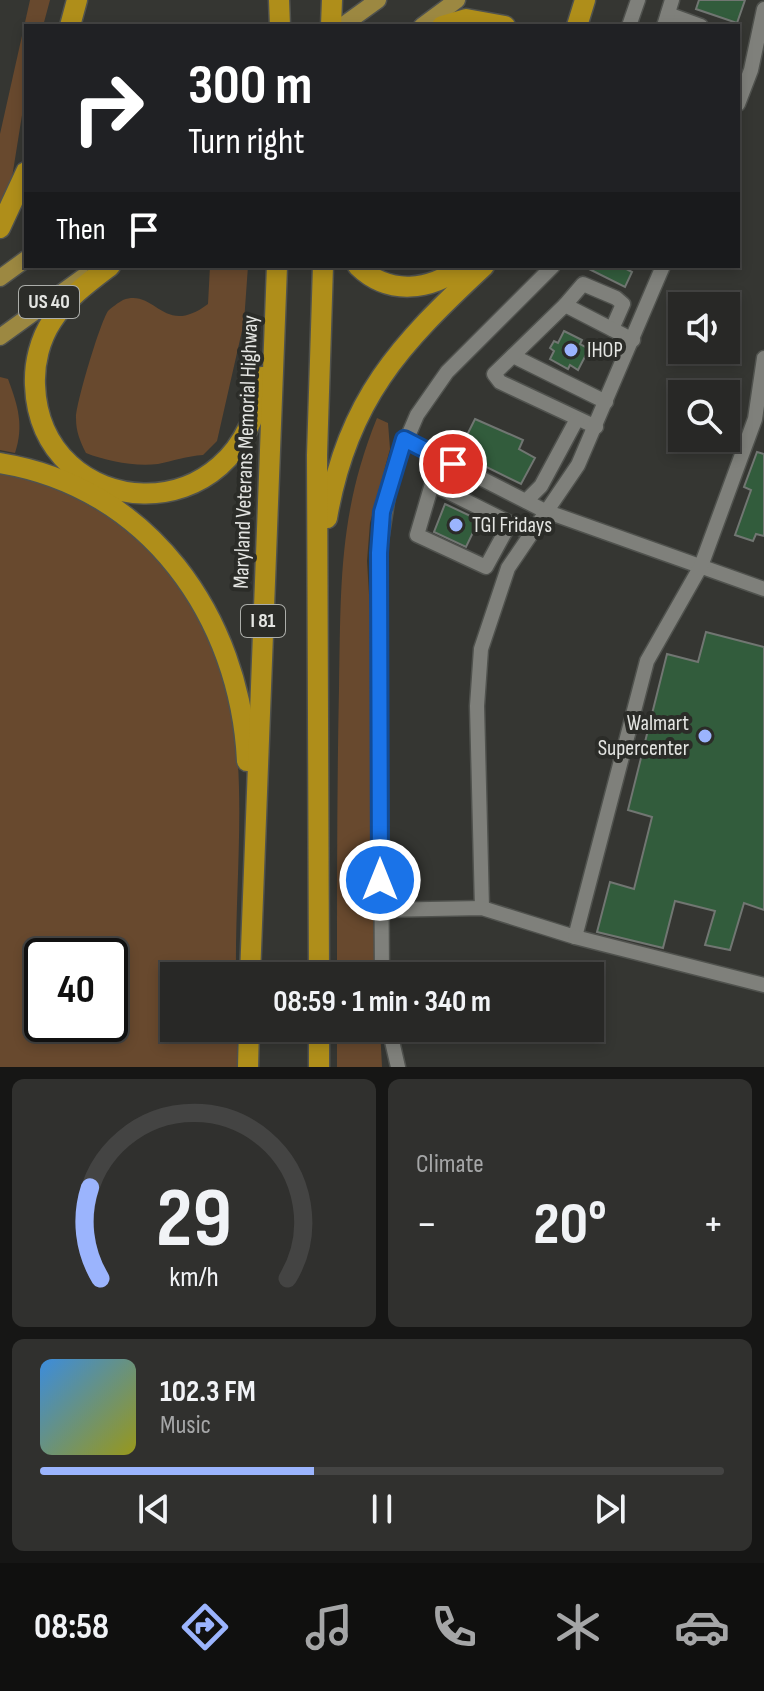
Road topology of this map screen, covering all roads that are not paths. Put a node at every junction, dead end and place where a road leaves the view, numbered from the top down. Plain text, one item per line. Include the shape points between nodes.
1 (63, 0) edge
2 (77, 0) edge
3 (279, 0) edge
4 (288, 0) edge
5 (332, 0) edge
6 (378, 0) edge
7 (457, 0) edge
8 (585, 0) edge
9 (638, 0) edge
10 (764, 9) edge
11 (668, 13) edge
12 (57, 24) edge
13 (71, 24) edge
14 (280, 24) edge
15 (287, 24) edge
16 (331, 24) edge
17 (345, 24) edge
18 (425, 24) edge
19 (449, 24) edge
20 (494, 24) edge
21 (578, 24) edge
22 (630, 24) edge
23 (696, 24) edge
24 (745, 69) edge
25 (740, 94) edge
26 (24, 176) edge
27 (0, 228) edge
28 (24, 260) edge
29 (94, 268) edge
30 (107, 268) edge
31 (276, 268) edge
32 (276, 268) edge
33 (323, 268) edge
34 (360, 268) edge
35 (460, 268) edge
36 (482, 268) edge
37 (551, 268) edge
38 (662, 268) edge
39 (0, 278) edge
40 (565, 305) junction
41 (612, 329) junction
42 (0, 337) edge
43 (633, 340) junction
44 (513, 356) junction
45 (764, 358) edge
46 (606, 402) junction
47 (577, 419) junction
48 (596, 427) junction
49 (404, 439) junction
50 (0, 463) edge
51 (526, 501) junction
52 (545, 511) junction
53 (510, 523) junction
54 (530, 533) junction
55 (701, 566) junction
56 (486, 567) junction
57 (505, 575) junction
58 (764, 589) edge
59 (317, 641) junction
60 (253, 889) junction
61 (482, 908) junction
62 (380, 910) junction
63 (575, 937) junction
64 (250, 962) edge
65 (319, 962) edge
66 (382, 962) edge
67 (764, 985) edge
68 (249, 1042) edge
69 (319, 1042) edge
70 (392, 1042) edge
71 (248, 1067) edge
72 (319, 1067) edge
73 (398, 1067) edge

1 - 12 highway
2 - 13 highway
3 - 14 highway
4 - 15 highway
5 - 16 highway
6 - 17 main road
7 - 18 main road
8 - 21 highway
9 - 22 street
10 - 24 street
11 - 23 street
19 - 20 highway via 466,19
24 - 25 street
26 - 27 highway
28 - 39 main road, US 40
29 - 42 main road, US 40
30 - 31 highway via 52,321 37,359 36,399 50,439 83,474 104,486 145,495 170,492 208,476 225,464 250,429 261,389
32 - 60 highway, Maryland Veterans Memorial Highway / I 81
33 - 59 highway, I 81
34 - 35 highway via 404,288 438,281
36 - 59 highway via 408,339 353,427 331,490
37 - 49 street via 447,372
38 - 43 street
40 - 41 street
40 - 41 street via 583,284 616,298 623,304
40 - 44 street
41 - 43 street
43 - 46 street
44 - 46 street
44 - 47 street via 494,374 500,382
45 - 55 street via 755,419
46 - 48 street
47 - 48 street
47 - 51 street via 541,486
48 - 52 street via 578,465
49 - 51 street
49 - 62 street via 382,512 379,553
50 - 60 highway via 61,481 104,503 153,540 198,595 218,630 237,683 246,745
51 - 52 street
52 - 54 street
52 - 55 street
53 - 54 street
53 - 56 street
53 - 56 street via 432,484 417,535
54 - 57 street
55 - 58 street
55 - 63 street via 647,661
56 - 57 street
57 - 61 street via 477,678
59 - 65 highway, I 81
60 - 64 highway, Maryland Veterans Memorial Highway / I 81
61 - 62 street
61 - 63 street
62 - 66 street
63 - 67 street
68 - 71 highway
69 - 72 highway
70 - 73 street

